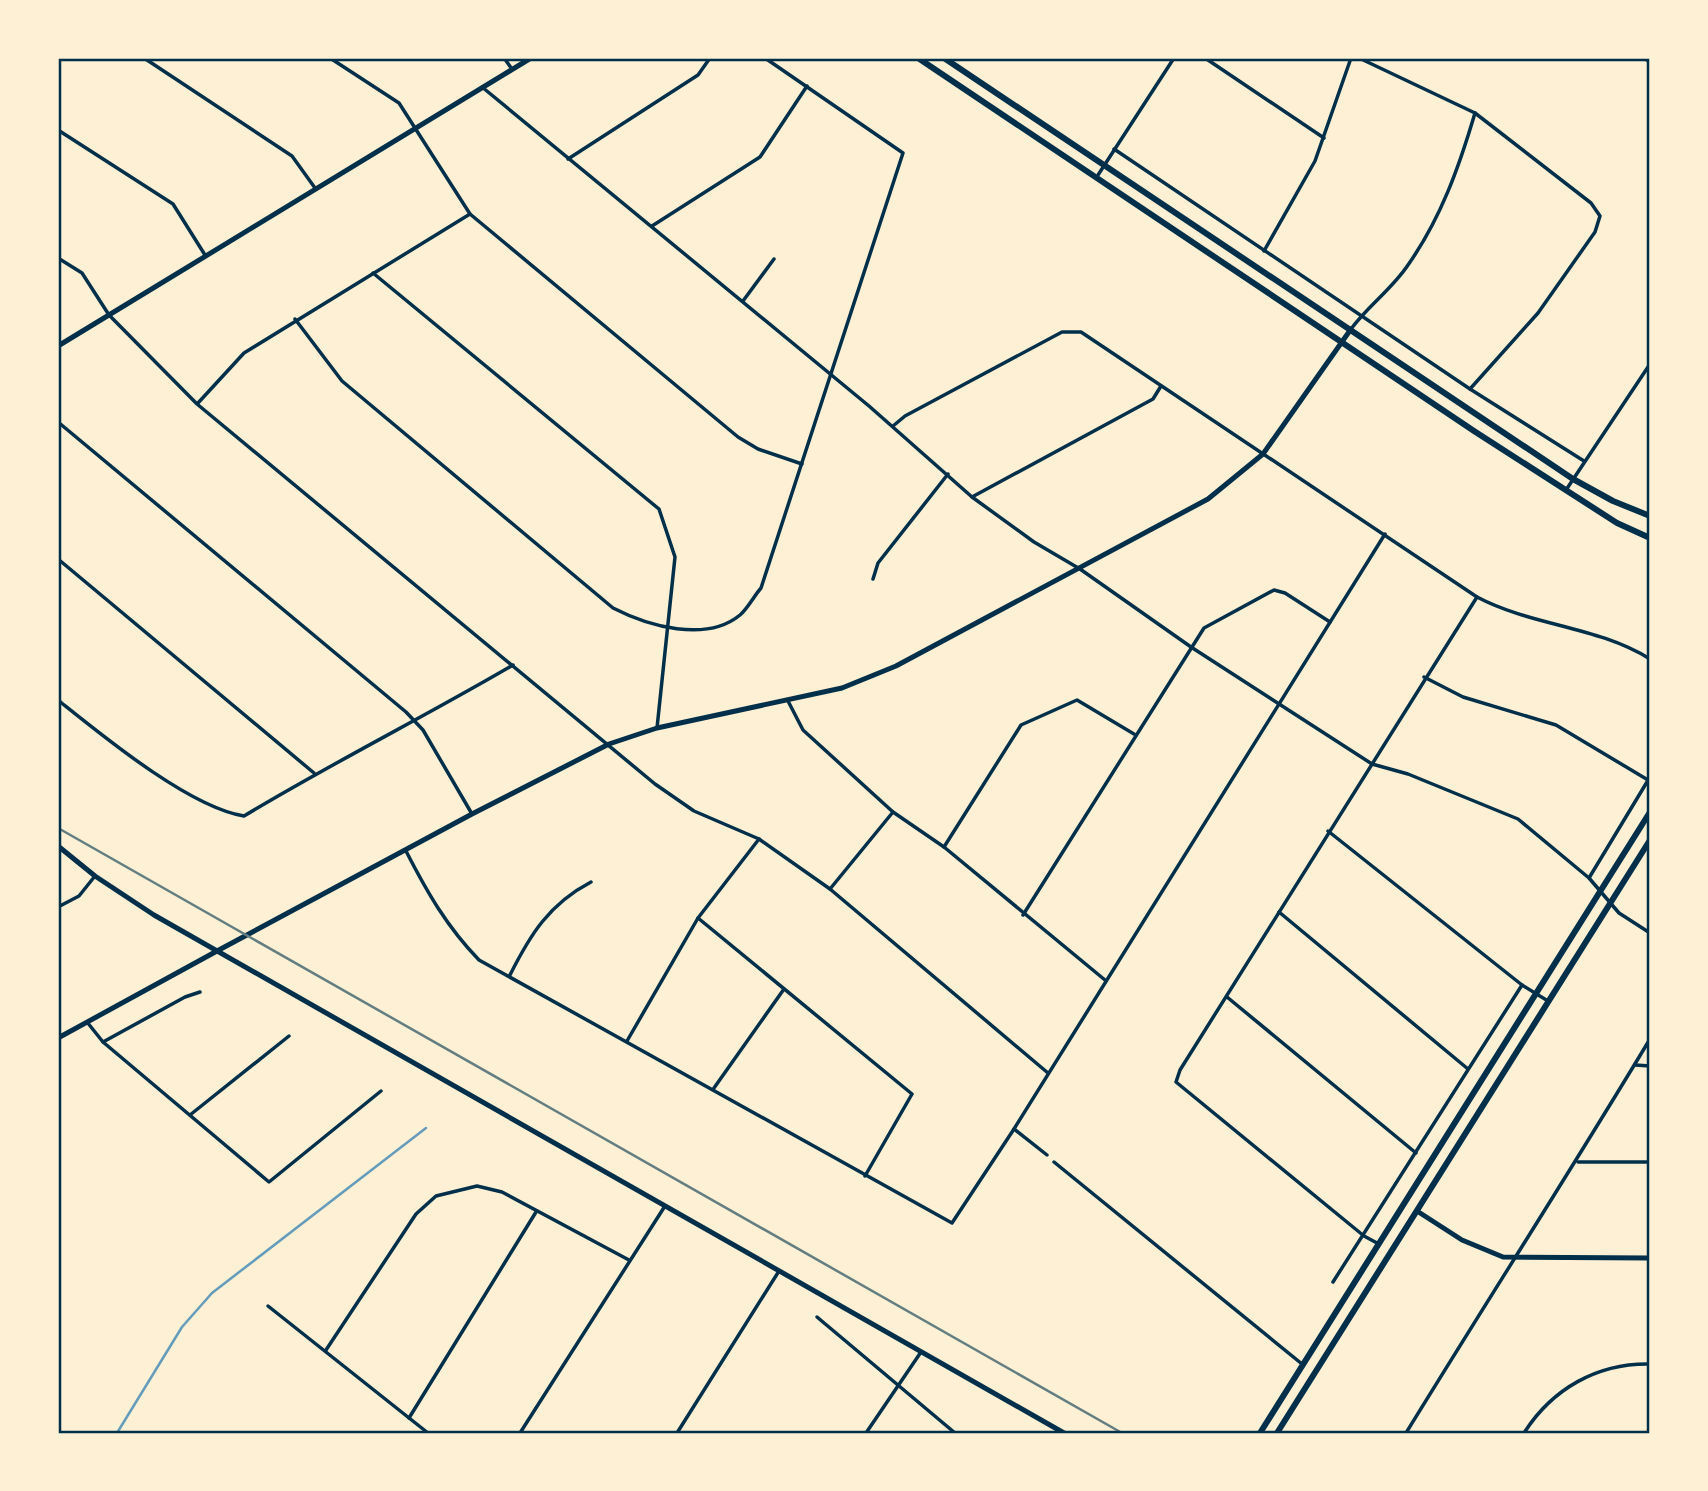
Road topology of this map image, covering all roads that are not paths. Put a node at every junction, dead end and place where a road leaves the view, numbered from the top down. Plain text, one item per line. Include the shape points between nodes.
1 (144, 58) edge
2 (330, 58) edge
3 (504, 58) edge
4 (531, 58) edge
5 (710, 58) edge
6 (765, 58) edge
7 (918, 58) edge
8 (944, 58) edge
9 (1174, 58) edge
10 (1205, 58) edge
11 (1352, 58) edge
12 (1359, 58) edge
13 (1644, 58) edge
14 (1650, 62) edge
15 (512, 69) junction
16 (807, 86) junction
17 (482, 88) junction
18 (1475, 113) junction
19 (414, 129) junction
20 (58, 130) edge
21 (1324, 138) junction
22 (1114, 149) junction
23 (568, 159) junction
24 (1104, 164) junction
25 (1098, 175) junction
26 (315, 188) junction
27 (470, 214) junction
28 (652, 226) junction
29 (1264, 251) junction
30 (205, 256) junction
31 (58, 258) edge
32 (774, 260) dead end
33 (373, 273) junction
34 (743, 301) junction
35 (1362, 314) junction
36 (108, 315) junction
37 (295, 319) junction
38 (1351, 329) junction
39 (1342, 341) junction
40 (58, 346) edge
41 (1650, 364) edge
42 (832, 375) junction
43 (1161, 386) junction
44 (1469, 389) junction
45 (197, 404) junction
46 (58, 422) edge
47 (892, 426) junction
48 (1262, 454) junction
49 (1584, 461) junction
50 (802, 464) junction
51 (948, 474) junction
52 (1573, 479) junction
53 (1566, 491) junction
54 (972, 497) junction
55 (1650, 516) edge
56 (1385, 534) junction
57 (1650, 538) edge
58 (58, 559) edge
59 (1080, 569) junction
60 (873, 579) dead end
61 (1477, 597) junction
62 (1330, 622) junction
63 (669, 627) junction
64 (1191, 647) junction
65 (1650, 659) edge
66 (513, 665) junction
67 (1424, 677) junction
68 (58, 700) edge
69 (789, 701) junction
70 (1280, 703) junction
71 (415, 722) junction
72 (657, 727) junction
73 (1135, 734) junction
74 (609, 744) junction
75 (1371, 764) junction
76 (315, 774) junction
77 (1649, 778) edge
78 (893, 812) junction
79 (1650, 812) edge
80 (472, 814) junction
81 (1328, 831) junction
82 (759, 839) junction
83 (1650, 840) edge
84 (58, 846) edge
85 (944, 846) junction
86 (406, 851) junction
87 (94, 876) junction
88 (1589, 878) junction
89 (591, 882) dead end
90 (830, 889) junction
91 (1600, 891) junction
92 (1610, 904) junction
93 (58, 907) edge
94 (1279, 912) junction
95 (1023, 915) junction
96 (698, 918) junction
97 (1650, 933) edge
98 (217, 951) junction
99 (510, 975) junction
100 (1105, 981) junction
101 (1522, 985) junction
102 (784, 989) junction
103 (200, 992) dead end
104 (1535, 993) junction
105 (1227, 997) junction
106 (1549, 1002) junction
107 (87, 1022) junction
108 (289, 1036) dead end
109 (58, 1038) edge
110 (1650, 1040) edge
111 (627, 1041) junction
112 (103, 1042) junction
113 (1635, 1065) junction
114 (1650, 1066) edge
115 (1468, 1069) junction
116 (1048, 1073) junction
117 (714, 1088) junction
118 (381, 1091) dead end
119 (190, 1115) junction
120 (1014, 1129) junction
121 (1416, 1153) junction
122 (1047, 1155) dead end
123 (1054, 1162) dead end
124 (1577, 1162) junction
125 (1650, 1162) edge
126 (865, 1176) junction
127 (1404, 1202) junction
128 (665, 1206) junction
129 (1417, 1211) junction
130 (536, 1212) junction
131 (1364, 1236) junction
132 (1377, 1243) junction
133 (1390, 1251) junction
134 (1513, 1257) junction
135 (1650, 1258) edge
136 (629, 1260) junction
137 (779, 1271) junction
138 (1333, 1282) dead end
139 (268, 1306) dead end
140 (817, 1317) dead end
141 (326, 1350) junction
142 (920, 1352) junction
143 (1303, 1364) junction
144 (1650, 1364) edge
145 (1314, 1370) junction
146 (897, 1384) junction
147 (409, 1418) junction
148 (428, 1433) edge
149 (520, 1433) edge
150 (677, 1433) edge
151 (866, 1433) edge
152 (955, 1433) edge
153 (1064, 1433) edge
154 (1260, 1433) edge
155 (1277, 1433) edge
156 (1406, 1433) edge
157 (1524, 1433) edge

1 - 26 street via 292,156
2 - 19 street via 399,103
3 - 15 street
4 - 15 street
5 - 23 street via 698,75
6 - 16 street
7 - 25 main road
8 - 24 main road
9 - 22 street
10 - 21 street
11 - 21 street
12 - 18 street
13 - 14 street
15 - 17 street
16 - 28 street via 761,157
16 - 42 street via 903,153
17 - 19 street
17 - 23 street
18 - 35 street via 1459,168 1433,223 1408,265
18 - 44 street via 1591,202 1600,216 1595,232 1538,313
19 - 26 street
19 - 27 street
20 - 30 street via 173,204
21 - 29 street via 1305,183
22 - 24 street
22 - 29 street
23 - 28 street
24 - 25 street
24 - 38 main road
25 - 39 main road
26 - 30 street
27 - 33 street
27 - 50 street via 738,437
28 - 34 street
29 - 35 street
30 - 36 street
31 - 36 street via 82,273
32 - 34 street
33 - 37 street
33 - 63 street via 659,509 675,557
34 - 42 street
35 - 38 street
35 - 44 street
36 - 40 street
36 - 45 street
37 - 45 street via 244,353
37 - 63 street via 342,382 594,593 634,619
38 - 39 street
38 - 52 main road
39 - 48 street
39 - 53 main road
41 - 49 street
42 - 47 street
42 - 50 street
43 - 47 street via 1081,332 1062,332
43 - 48 street
43 - 54 street via 1153,399
44 - 49 street
45 - 66 street
46 - 71 street
47 - 51 street
48 - 56 street
48 - 59 street via 1208,499
49 - 52 street
50 - 63 street via 761,588 740,615 714,628
51 - 54 street
51 - 60 street via 878,563
52 - 53 street
52 - 55 main road
53 - 57 main road
54 - 59 street
56 - 61 street
56 - 62 street
58 - 76 street
59 - 64 street
59 - 69 street via 896,666 842,688
61 - 65 street via 1502,610 1626,644
61 - 67 street
62 - 64 street via 1273,590 1205,628
62 - 70 street
63 - 72 street
64 - 70 street
64 - 73 street
66 - 71 street
66 - 74 street
67 - 75 street
67 - 77 street via 1463,697 1556,724
68 - 76 street via 115,746 220,812 244,816
69 - 72 street
69 - 78 street via 803,730
70 - 75 street
70 - 100 street
71 - 76 street
71 - 80 street
72 - 74 street
73 - 85 street via 1077,700 1021,725
73 - 95 street
74 - 80 street
74 - 82 street via 694,811
75 - 81 street
75 - 88 street via 1408,774 1518,819
77 - 88 street
78 - 85 street
78 - 90 street
79 - 91 main road
80 - 86 street
81 - 94 street
81 - 101 street
82 - 90 street
82 - 96 street
83 - 92 main road
84 - 87 street
85 - 95 street
86 - 98 street
86 - 99 street via 434,905 459,939 480,960
87 - 93 street via 79,896
87 - 98 street
88 - 91 street
89 - 99 street via 534,928
90 - 116 street
91 - 92 street
91 - 104 main road
92 - 97 street
92 - 106 main road
94 - 105 street
94 - 115 street
95 - 100 street
96 - 102 street
96 - 111 street
98 - 107 street
98 - 128 street
99 - 111 street
100 - 116 street
101 - 104 street
101 - 115 street
102 - 117 street
102 - 126 street via 912,1094
103 - 112 street
104 - 106 street
104 - 127 main road
105 - 121 street
105 - 131 street via 1177,1082
106 - 129 main road
107 - 109 street
107 - 112 street
108 - 119 street
110 - 113 street
111 - 117 street
112 - 119 street
113 - 114 street
113 - 124 street
115 - 121 street
116 - 120 street
117 - 126 street
118 - 119 street via 269,1182
120 - 122 street
120 - 126 street via 951,1223
121 - 131 street
123 - 143 street
124 - 125 street
124 - 134 street
127 - 129 street
127 - 132 main road
128 - 136 street
128 - 137 street
129 - 133 main road
129 - 134 street via 1462,1240
130 - 136 street
130 - 141 street via 502,1192 477,1186 436,1196 416,1214
130 - 147 street
131 - 132 street
131 - 138 street
132 - 133 main road
132 - 143 main road
133 - 145 main road
134 - 135 street
134 - 156 street
136 - 149 street
137 - 142 street
137 - 150 street
139 - 141 street
140 - 146 street
141 - 147 street
142 - 146 street
142 - 153 street
143 - 145 main road
143 - 154 main road
144 - 157 street via 1610,1368 1569,1385 1536,1415
145 - 155 main road
146 - 151 street
146 - 152 street
147 - 148 street

